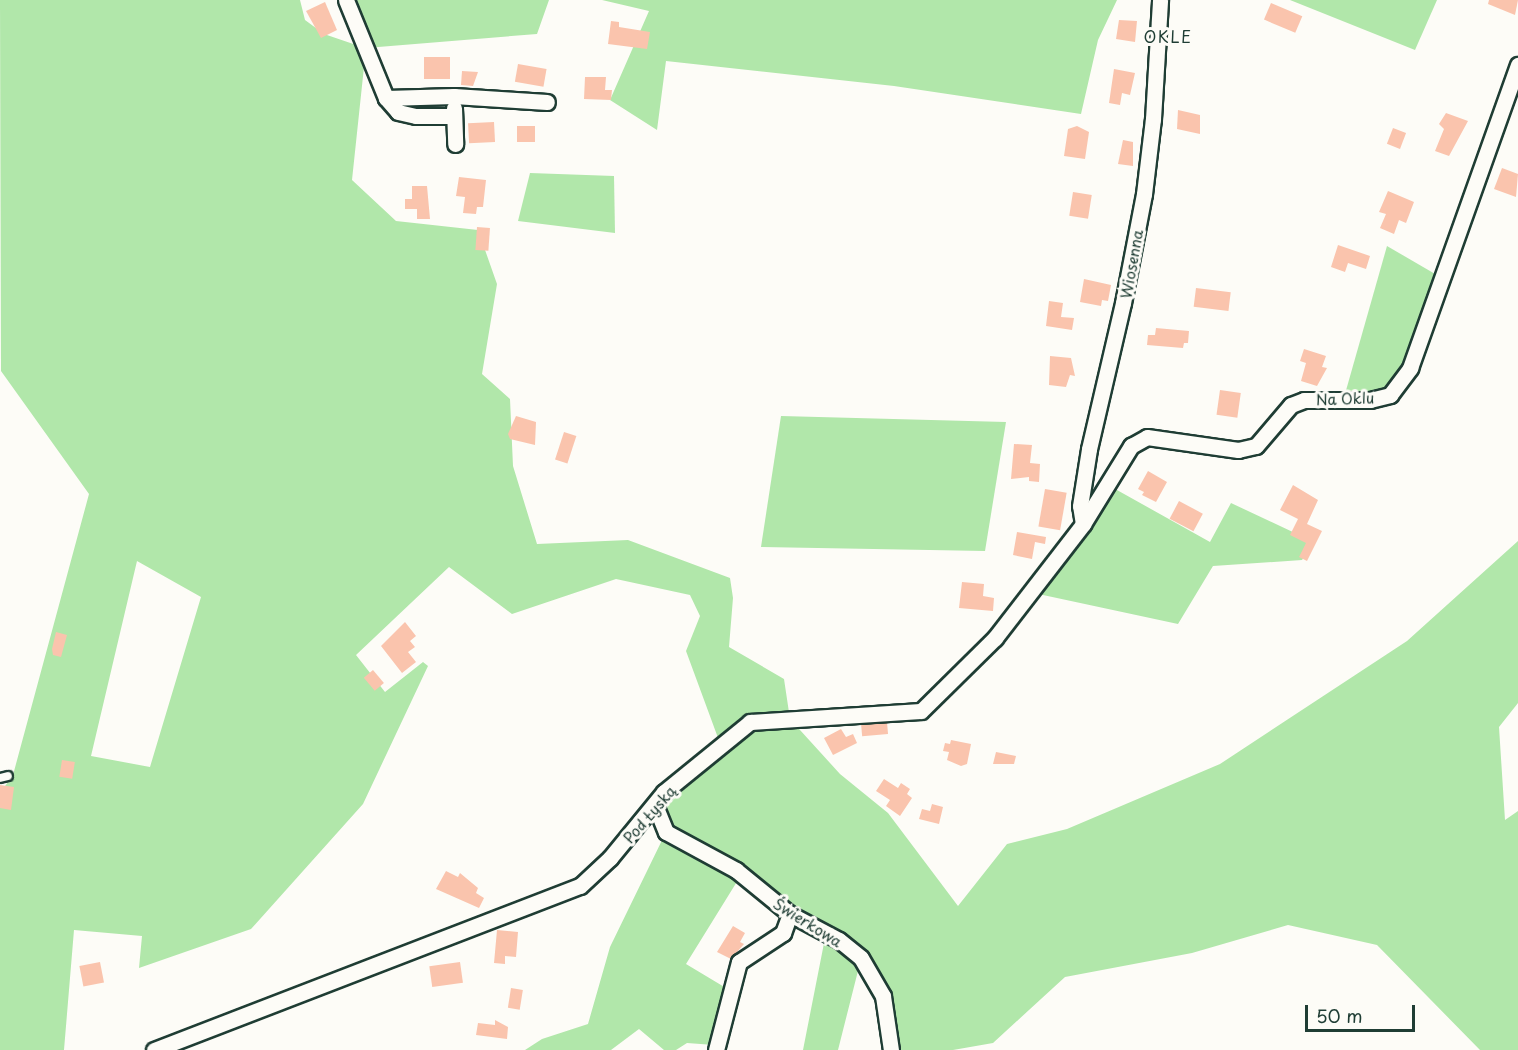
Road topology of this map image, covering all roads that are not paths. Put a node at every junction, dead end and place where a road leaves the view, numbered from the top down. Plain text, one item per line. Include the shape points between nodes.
1 (346, 0) edge
2 (1160, 0) edge
3 (1518, 65) edge
4 (454, 96) junction
5 (386, 98) junction
6 (547, 102) dead end
7 (454, 116) junction
8 (455, 144) dead end
9 (1083, 524) junction
10 (655, 805) junction
11 (790, 914) junction
12 (154, 1050) edge
13 (716, 1050) edge
14 (891, 1050) edge

1 - 5 street
2 - 9 street, Wiosenna via 1154,119 1144,194 1089,449 1080,506
3 - 9 street, Na Oklu via 1410,368 1390,395 1370,400 1304,400 1291,405 1256,446 1238,450 1147,437 1131,446
4 - 5 street
4 - 6 street
4 - 7 street
5 - 7 street via 398,112
7 - 8 street
9 - 10 street, Pod Łyską via 995,638 921,711 750,722 664,792
10 - 11 street, Świerkowa via 666,832 736,870
10 - 12 street, Pod Łyską via 580,886
11 - 13 street via 783,933 740,962
11 - 14 street, Świerkowa via 839,939 861,958 883,996

